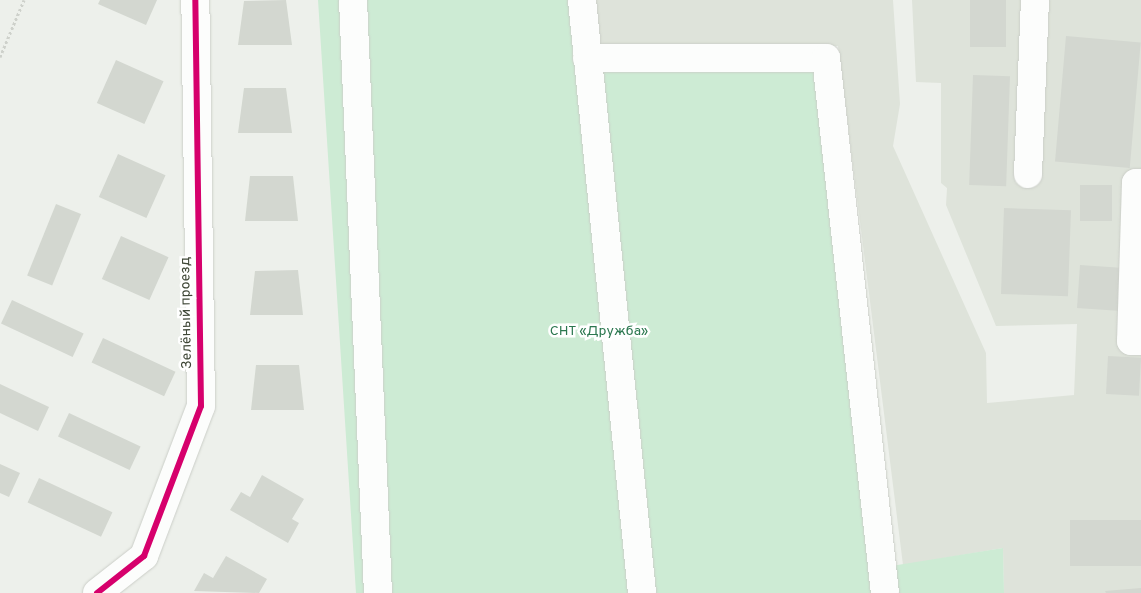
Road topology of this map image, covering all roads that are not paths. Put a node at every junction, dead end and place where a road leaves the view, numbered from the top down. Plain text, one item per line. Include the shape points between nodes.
1 (195, 0) edge
2 (353, 0) edge
3 (582, 0) edge
4 (1035, 0) edge
5 (587, 58) junction
6 (1028, 174) dead end
7 (1141, 183) edge
8 (1141, 341) edge
9 (97, 593) edge
10 (378, 593) edge
11 (642, 593) edge
12 (885, 593) edge

1 - 9 street, Зелёный проезд via 201,406 144,556
2 - 10 street
3 - 5 street
4 - 6 street
5 - 11 street
5 - 12 street via 826,58
7 - 8 street via 1136,184 1131,341

